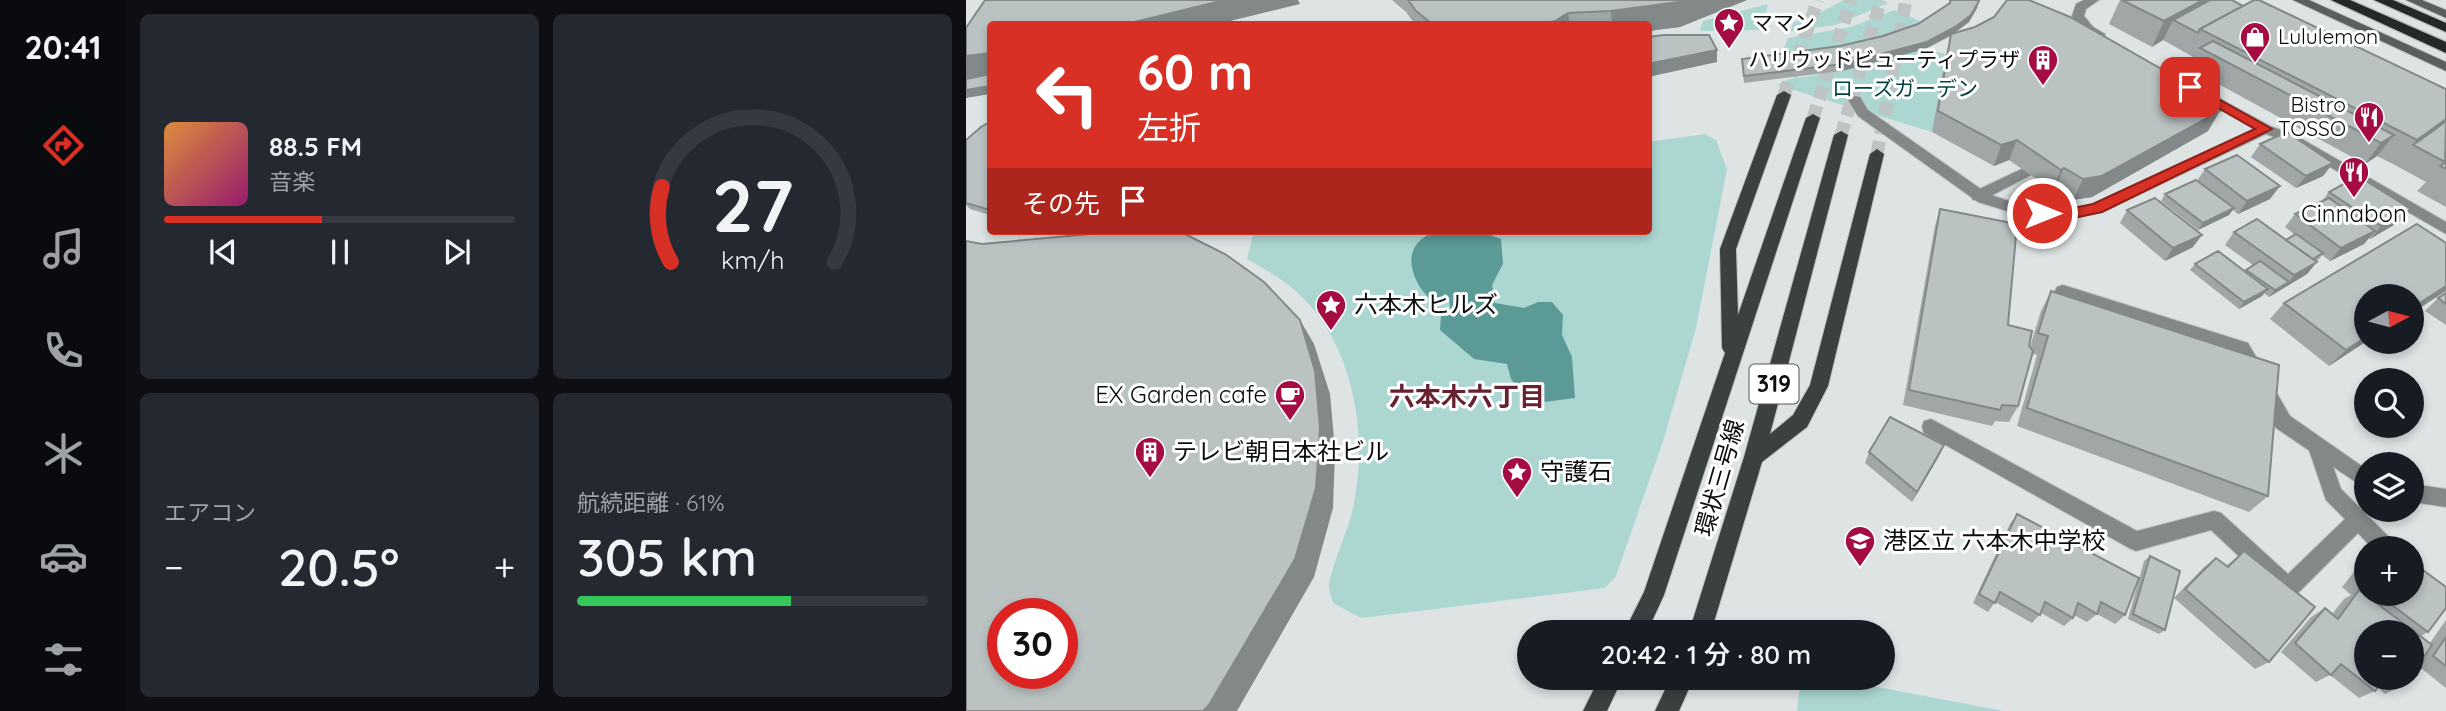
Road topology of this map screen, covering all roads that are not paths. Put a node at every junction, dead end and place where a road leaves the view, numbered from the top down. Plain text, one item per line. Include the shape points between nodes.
1 (2093, 0) edge
2 (2300, 0) edge
3 (2338, 0) edge
4 (2381, 0) edge
5 (2412, 0) edge
6 (2446, 15) edge
7 (2446, 28) edge
8 (2111, 42) edge
9 (2446, 48) edge
10 (2446, 67) edge
11 (2190, 87) edge
12 (1784, 95) tunnel mouth
13 (1855, 100) dead end
14 (1813, 118) tunnel mouth
15 (2265, 129) junction
16 (1841, 135) tunnel mouth
17 (1877, 154) tunnel mouth
18 (2026, 172) edge
19 (1978, 196) junction
20 (2446, 229) edge
21 (2063, 291) dead end
22 (1732, 362) junction
23 (1931, 427) dead end
24 (2318, 447) junction
25 (1754, 457) junction
26 (2354, 472) edge
27 (2424, 495) edge
28 (2446, 498) edge
29 (2354, 516) edge
30 (2356, 522) edge
31 (2360, 522) edge
32 (2374, 536) edge
33 (1641, 620) edge
34 (1704, 620) edge
35 (1606, 690) edge
36 (1676, 690) edge
37 (1595, 711) edge
38 (1667, 711) edge

1 - 8 street via 2080,8 2078,16 2089,30
2 - 10 main road
3 - 9 highway
4 - 7 highway
5 - 6 main road
11 - 15 street
12 - 22 main road via 1728,249
13 - 19 street via 1863,113
14 - 22 main road, 319
15 - 19 street via 2097,208 2064,215 2020,210
15 - 20 street via 2290,138
16 - 25 main road, 環状三号線 / 319
17 - 25 main road via 1819,386 1800,421
18 - 19 street
21 - 24 street via 2242,348 2283,422
22 - 33 main road, 環状三号線 / 319
23 - 30 street via 2136,541 2214,520 2288,588
24 - 26 street
24 - 29 street via 2333,494
25 - 34 main road, 環状三号線 / 319
27 - 28 street
31 - 32 street
35 - 37 main road
36 - 38 main road

